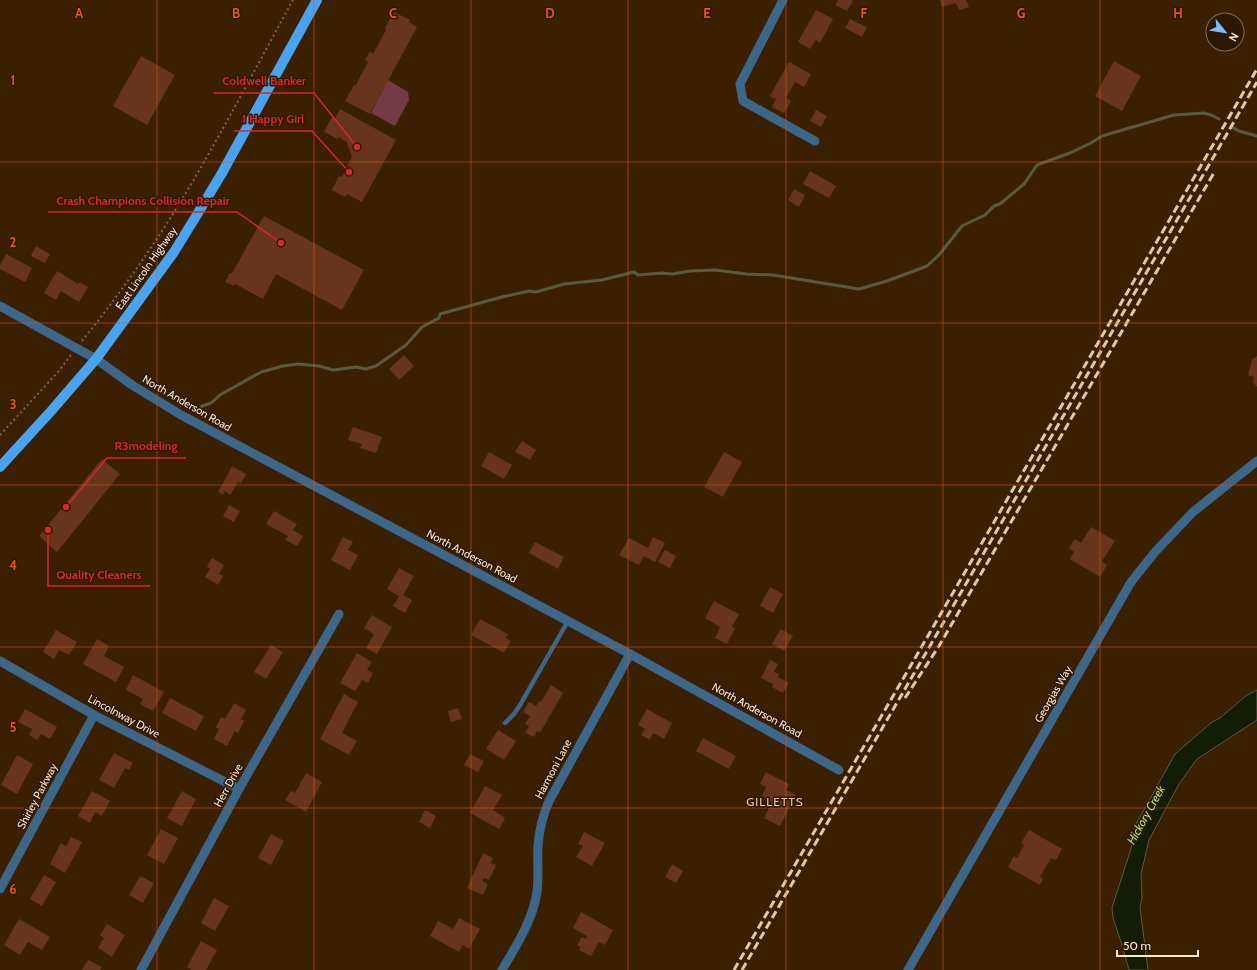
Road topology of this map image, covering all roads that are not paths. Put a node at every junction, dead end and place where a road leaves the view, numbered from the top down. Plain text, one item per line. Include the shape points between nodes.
1 (317, 0) edge
2 (783, 0) edge
3 (816, 141) dead end
4 (0, 306) edge
5 (96, 359) junction
6 (1257, 461) edge
7 (0, 467) edge
8 (339, 614) dead end
9 (568, 621) junction
10 (630, 654) junction
11 (0, 661) edge
12 (94, 714) junction
13 (506, 723) dead end
14 (839, 770) dead end
15 (239, 789) junction
16 (0, 889) edge
17 (141, 970) edge
18 (502, 970) edge
19 (908, 970) edge

1 - 5 main road, East Lincoln Highway via 174,252
2 - 3 street via 740,84 743,101
4 - 5 street, North Anderson Road
5 - 7 main road, East Lincoln Highway
5 - 9 street, North Anderson Road via 180,415
6 - 19 street, Georgias Way via 1193,512 1131,582
8 - 15 street, Herr Drive
9 - 10 street, North Anderson Road
9 - 13 lane via 520,705
10 - 14 street, North Anderson Road
10 - 18 street, Harmoni Lane via 549,801 538,845 538,891 522,935
11 - 12 street, Lincolnway Drive
12 - 15 street, Lincolnway Drive
12 - 16 street, Shirley Parkway
15 - 17 street, Herr Drive

